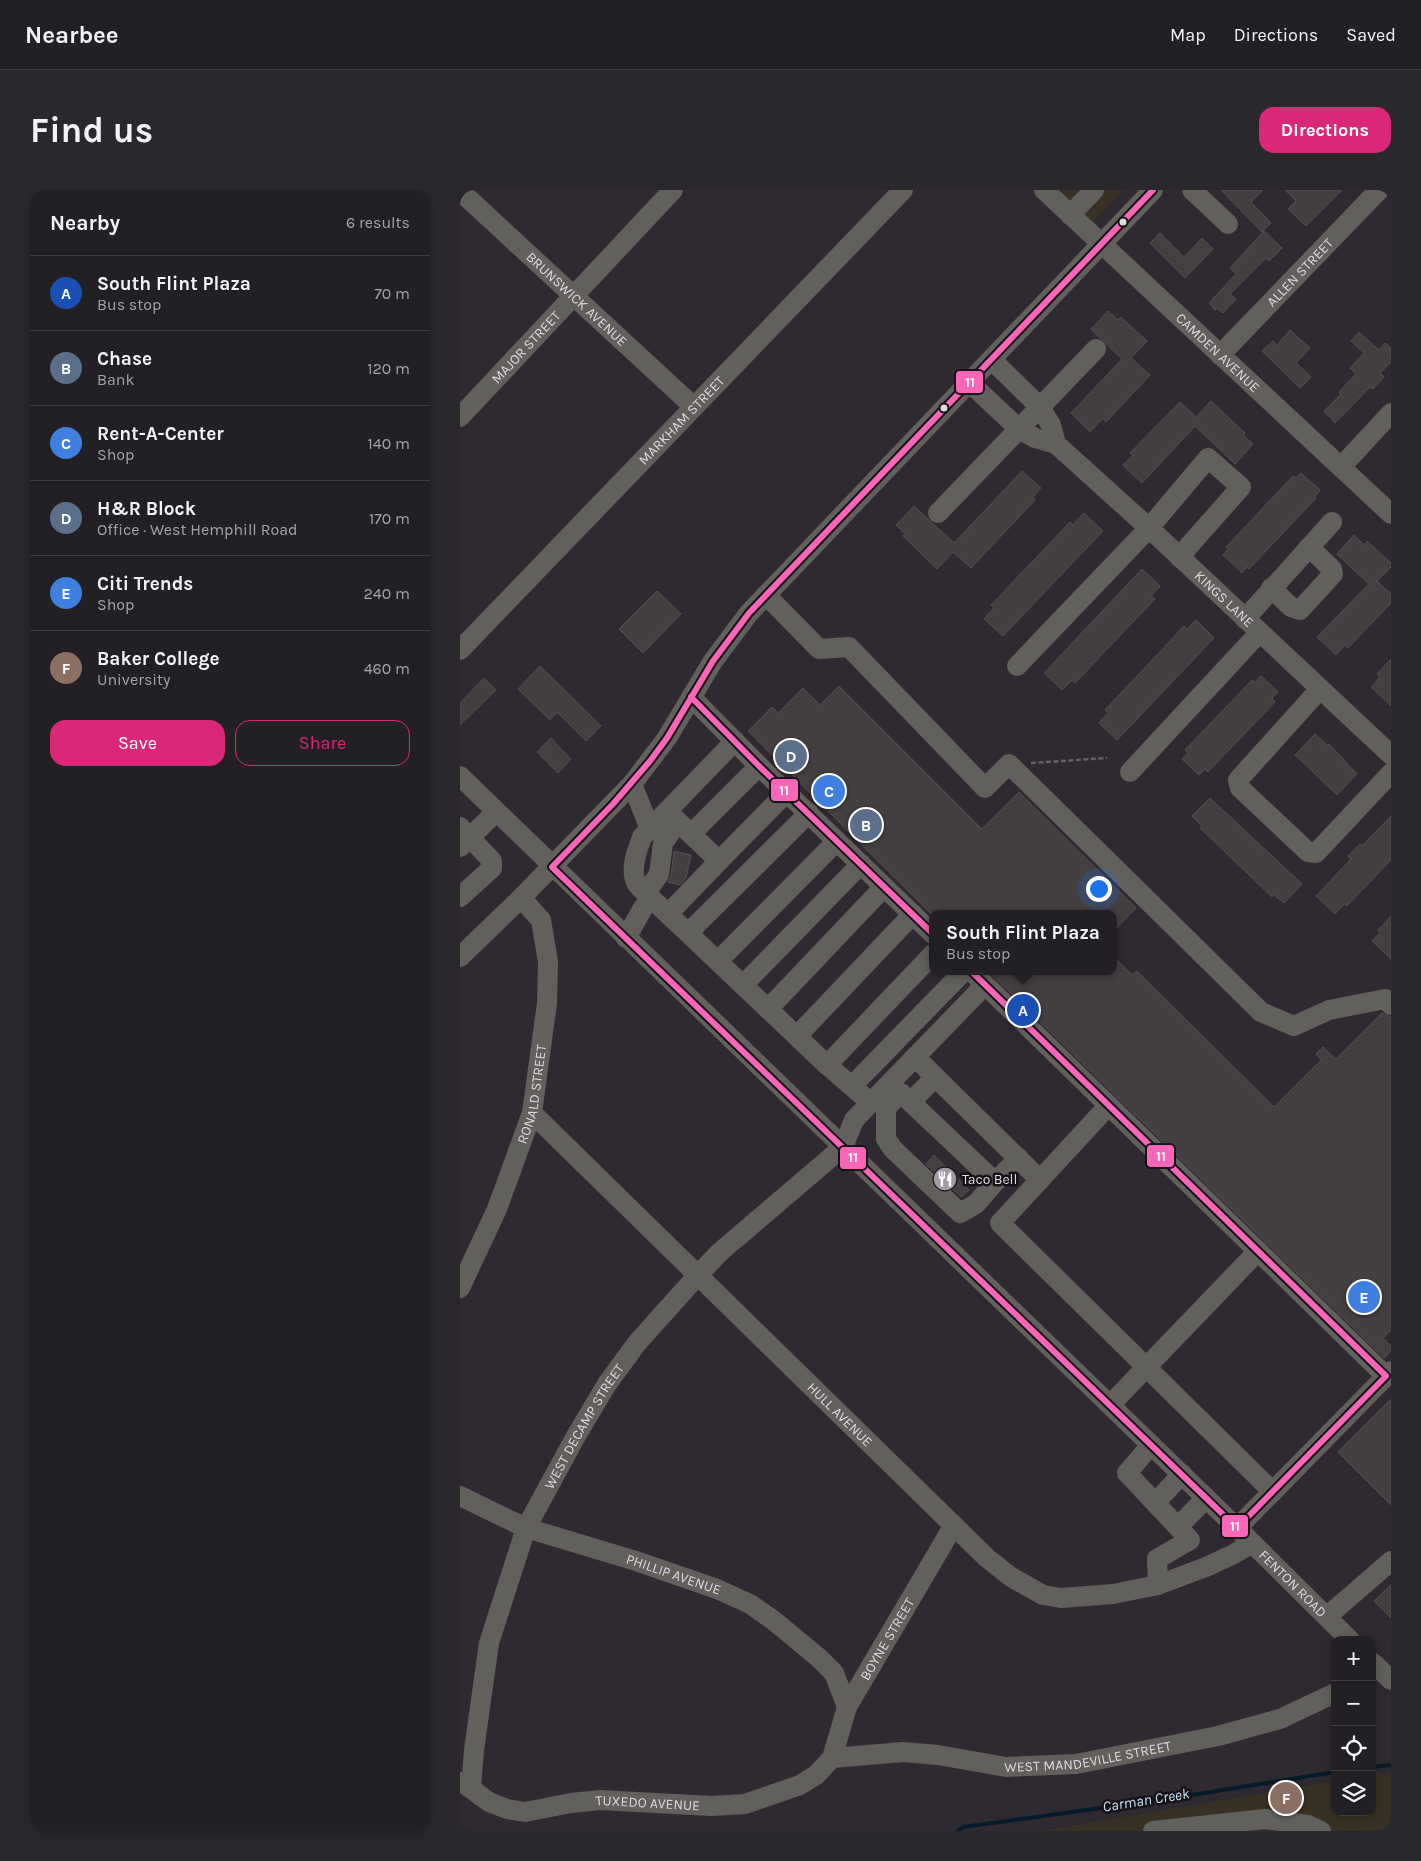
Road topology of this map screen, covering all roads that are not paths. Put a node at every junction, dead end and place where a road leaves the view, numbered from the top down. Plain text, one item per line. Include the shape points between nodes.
1 (673, 190) edge
2 (903, 190) edge
3 (1044, 190) edge
4 (1094, 190) edge
5 (1153, 190) edge
6 (1192, 190) edge
7 (1379, 190) edge
8 (460, 191) edge
9 (1070, 215) junction
10 (1228, 224) dead end
11 (1101, 244) junction
12 (574, 296) junction
13 (1096, 348) dead end
14 (1220, 355) junction
15 (992, 360) junction
16 (970, 383) junction
17 (694, 407) junction
18 (1040, 407) junction
19 (1391, 413) edge
20 (460, 417) edge
21 (1019, 429) junction
22 (1056, 444) junction
23 (1341, 467) junction
24 (938, 513) dead end
25 (1391, 514) edge
26 (1332, 522) dead end
27 (1149, 528) junction
28 (1309, 547) junction
29 (1179, 556) junction
30 (1271, 588) junction
31 (766, 595) junction
32 (1245, 619) junction
33 (1260, 633) junction
34 (460, 650) edge
35 (1017, 666) dead end
36 (1320, 689) junction
37 (691, 697) junction
38 (735, 741) junction
39 (1389, 750) edge
40 (760, 766) junction
41 (1130, 772) dead end
42 (1391, 774) edge
43 (460, 776) edge
44 (632, 784) junction
45 (787, 792) junction
46 (496, 812) junction
47 (809, 814) junction
48 (679, 823) junction
49 (650, 829) junction
50 (463, 837) edge
51 (838, 841) junction
52 (719, 861) junction
53 (861, 864) junction
54 (552, 866) junction
55 (884, 887) junction
56 (649, 896) junction
57 (460, 897) edge
58 (521, 898) junction
59 (668, 914) junction
60 (913, 914) junction
61 (929, 930) edge
62 (689, 932) junction
63 (626, 938) junction
64 (462, 950) edge
65 (929, 958) edge
66 (718, 961) junction
67 (960, 975) edge
68 (975, 975) edge
69 (742, 985) junction
70 (986, 985) junction
71 (1391, 1005) edge
72 (768, 1009) junction
73 (797, 1036) junction
74 (915, 1057) junction
75 (827, 1065) junction
76 (936, 1077) junction
77 (852, 1086) junction
78 (912, 1102) junction
79 (871, 1103) junction
80 (1108, 1105) junction
81 (532, 1113) junction
82 (843, 1147) junction
83 (1018, 1158) junction
84 (1040, 1180) junction
85 (995, 1182) junction
86 (1258, 1251) junction
87 (697, 1276) junction
88 (460, 1288) edge
89 (1146, 1368) junction
90 (1389, 1373) edge
91 (1110, 1405) junction
92 (1152, 1445) junction
93 (1182, 1474) junction
94 (1273, 1492) junction
95 (460, 1496) edge
96 (1206, 1498) junction
97 (1155, 1503) junction
98 (954, 1525) junction
99 (1178, 1527) junction
100 (526, 1528) junction
101 (1237, 1528) junction
102 (1252, 1543) junction
103 (1391, 1561) edge
104 (1158, 1585) junction
105 (1331, 1613) dead end
106 (1346, 1636) edge
107 (1378, 1663) edge
108 (1391, 1680) edge
109 (1331, 1695) edge
110 (847, 1707) junction
111 (832, 1758) junction
112 (466, 1784) edge
113 (1310, 1829) edge
114 (1153, 1831) edge

1 - 12 street, MAJOR STREET
2 - 17 street, MARKHAM STREET
3 - 9 street, CAMDEN AVENUE
4 - 9 street
5 - 11 street
6 - 10 street
7 - 14 street, ALLEN STREET
8 - 12 street, BRUNSWICK AVENUE
9 - 11 street, CAMDEN AVENUE
11 - 14 street, CAMDEN AVENUE
11 - 15 street
12 - 17 street, BRUNSWICK AVENUE
12 - 20 street, MAJOR STREET
13 - 18 street
14 - 23 street, CAMDEN AVENUE
15 - 16 street
15 - 18 street, KINGS LANE
16 - 21 street, KINGS LANE
16 - 31 street
17 - 34 street, MARKHAM STREET
18 - 21 street
18 - 22 street, KINGS LANE via 1051,425
19 - 23 street
21 - 22 street, KINGS LANE
21 - 24 street
22 - 27 street, KINGS LANE
23 - 25 street, CAMDEN AVENUE
26 - 28 street
27 - 29 street, KINGS LANE
27 - 29 street via 1208,458 1241,487
27 - 35 street
28 - 30 street
28 - 30 street via 1332,569 1333,574 1300,610 1291,607
29 - 32 street, KINGS LANE
30 - 32 street
31 - 37 street via 730,637
31 - 71 street via 819,649 849,647 985,788 1009,764 1261,1012 1294,1026 1329,1010 1385,999
32 - 33 street, KINGS LANE
33 - 36 street, KINGS LANE
33 - 41 street
36 - 39 street, KINGS LANE
36 - 42 street via 1238,780 1240,788 1308,852 1316,854
37 - 38 street
37 - 44 street
38 - 40 street
38 - 48 street
40 - 45 street
40 - 48 street
43 - 46 street, FENTON ROAD
44 - 49 street
44 - 54 street
45 - 47 street
45 - 52 street
46 - 50 street
46 - 54 street, FENTON ROAD
47 - 51 street
47 - 62 street
48 - 49 street
48 - 52 street
48 - 56 street via 663,843 659,874
49 - 56 street via 642,837 634,871 637,883
50 - 57 street via 492,861 492,868
51 - 53 street
51 - 66 street
52 - 59 street
53 - 55 street
53 - 69 street
54 - 58 street
54 - 63 street, FENTON ROAD
55 - 60 street
55 - 72 street
56 - 59 street
56 - 63 street
58 - 64 street
58 - 81 street, RONALD STREET via 541,920 548,962 547,1003
59 - 62 street
60 - 61 street
60 - 73 street
62 - 66 street
63 - 82 street, FENTON ROAD
65 - 75 street
66 - 69 street
67 - 77 street
68 - 70 street
69 - 72 street
70 - 74 street
70 - 80 street
72 - 73 street
73 - 75 street
74 - 76 street
74 - 79 street
75 - 77 street
76 - 78 street
76 - 83 street
77 - 79 street
78 - 85 street
78 - 85 street via 902,1093 886,1108 886,1139 927,1184 960,1213 976,1204
79 - 82 street via 854,1120
80 - 84 street
80 - 86 street
81 - 87 street, HULL AVENUE
81 - 88 street, RONALD STREET via 497,1209
82 - 87 street, WEST DECAMP STREET via 720,1252
82 - 91 street, FENTON ROAD
83 - 84 street
83 - 85 street
84 - 89 street via 1000,1222
86 - 89 street
86 - 90 street
87 - 98 street, HULL AVENUE
87 - 100 street, WEST DECAMP STREET via 637,1343 607,1384
89 - 91 street
89 - 94 street
90 - 94 street
91 - 92 street, FENTON ROAD
92 - 93 street, FENTON ROAD
92 - 97 street via 1126,1473
93 - 96 street, FENTON ROAD
93 - 97 street
94 - 101 street
95 - 100 street, PHILLIP AVENUE
96 - 99 street
96 - 101 street, FENTON ROAD
97 - 99 street
98 - 104 street, HULL AVENUE via 1010,1577 1043,1595 1061,1598 1113,1594
98 - 110 street, BOYNE STREET
99 - 104 street via 1190,1540 1157,1559
100 - 110 street, PHILLIP AVENUE via 636,1560 750,1604 834,1673
100 - 112 street, WEST DECAMP STREET via 489,1643
101 - 102 street, FENTON ROAD
102 - 104 street, HULL AVENUE via 1234,1554
102 - 106 street, FENTON ROAD
103 - 105 street
107 - 108 street
109 - 111 street, WEST MANDEVILLE STREET via 1280,1719 1218,1736 1076,1764 1006,1767 903,1752
110 - 111 street, BOYNE STREET
111 - 112 street, TUXEDO AVENUE via 800,1786 745,1804 711,1806 600,1800 525,1812 489,1802
113 - 114 street via 1265,1819

